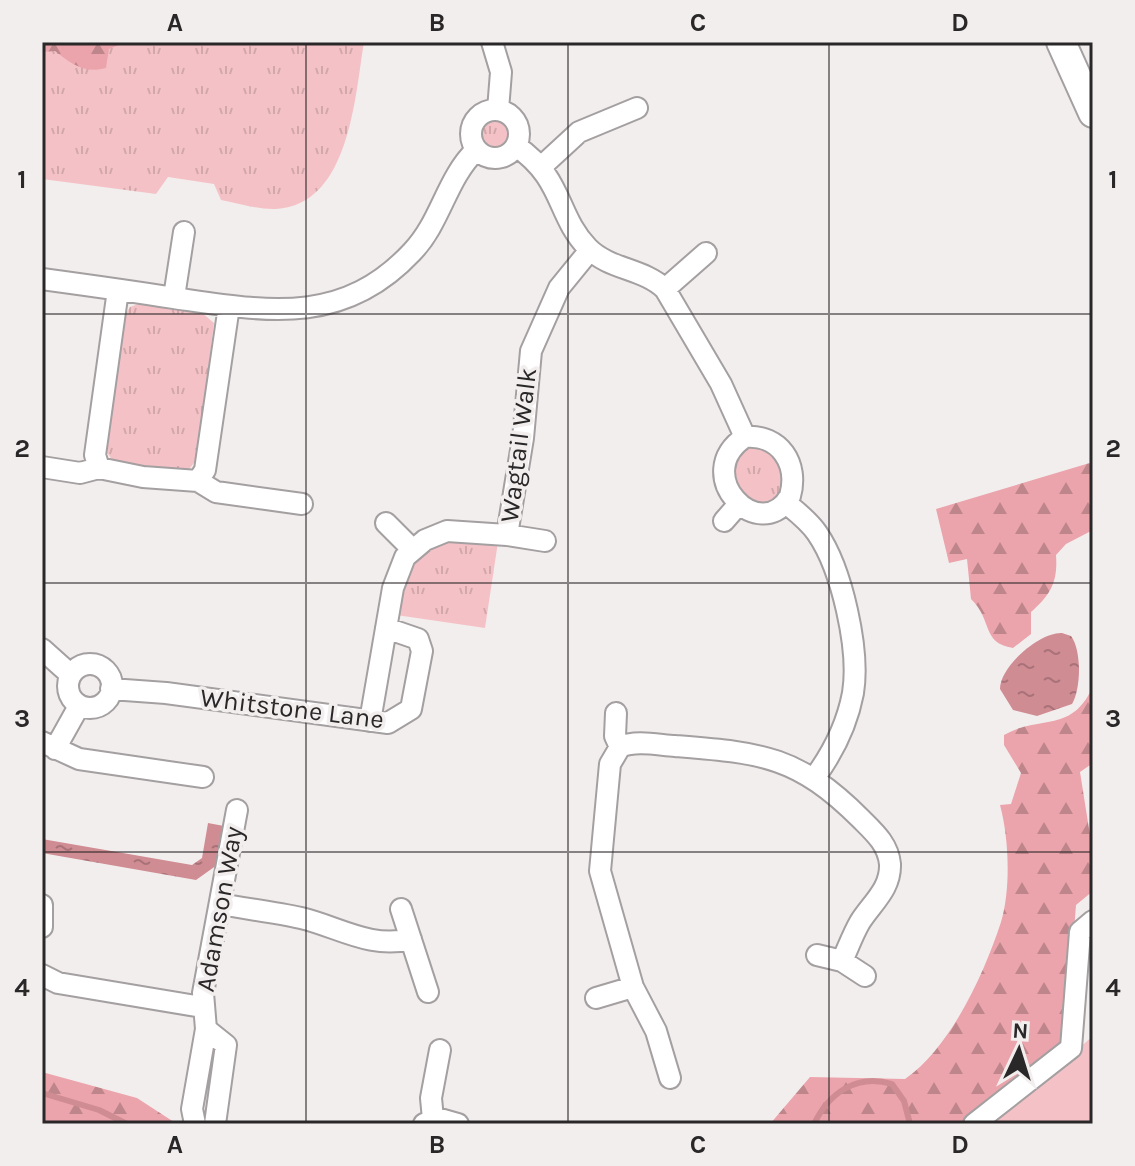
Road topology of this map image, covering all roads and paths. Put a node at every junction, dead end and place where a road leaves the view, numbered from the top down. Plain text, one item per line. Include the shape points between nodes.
1 (492, 42) edge
2 (1061, 42) edge
3 (637, 108) dead end
4 (498, 110) junction
5 (1093, 113) edge
6 (516, 146) junction
7 (476, 150) junction
8 (541, 167) junction
9 (184, 232) dead end
10 (590, 250) junction
11 (706, 253) dead end
12 (42, 279) edge
13 (665, 289) junction
14 (118, 290) junction
15 (174, 297) junction
16 (229, 306) junction
17 (745, 437) junction
18 (42, 467) edge
19 (99, 468) junction
20 (198, 481) junction
21 (786, 503) junction
22 (302, 504) dead end
23 (386, 523) dead end
24 (507, 535) junction
25 (545, 541) dead end
26 (412, 549) junction
27 (387, 621) junction
28 (42, 649) edge
29 (71, 675) junction
30 (111, 689) junction
31 (79, 706) junction
32 (616, 713) dead end
33 (370, 721) junction
34 (48, 745) edge
35 (620, 747) junction
36 (203, 777) dead end
37 (815, 777) junction
38 (237, 810) dead end
39 (220, 904) junction
40 (42, 905) edge
41 (401, 909) dead end
42 (1093, 921) edge
43 (42, 927) edge
44 (411, 939) junction
45 (817, 955) dead end
46 (842, 961) junction
47 (42, 975) edge
48 (865, 976) dead end
49 (633, 987) junction
50 (428, 992) dead end
51 (596, 998) dead end
52 (202, 1007) junction
53 (206, 1029) junction
54 (440, 1050) dead end
55 (670, 1078) dead end
56 (428, 1122) edge
57 (195, 1124) edge
58 (215, 1124) edge
59 (458, 1124) edge
60 (974, 1124) edge

1 - 4 street via 501,72
2 - 5 street
3 - 8 street via 579,132
4 - 6 street via 516,122
4 - 7 street via 474,123 471,139
6 - 7 street via 499,158
6 - 8 street
7 - 16 street via 459,170 423,239 375,283 311,308
8 - 10 street
9 - 15 street
10 - 13 street
10 - 24 street, Wagtail Walk via 559,288 534,339
11 - 13 street
12 - 14 street
13 - 17 street via 721,384
14 - 15 street
14 - 19 street via 95,455
15 - 16 street
16 - 20 street via 205,470
17 - 21 street via 770,441 787,457 793,480
17 - 21 street via 733,446 725,473 731,513 764,512
18 - 19 street via 80,473
19 - 20 street
20 - 22 street via 216,492
21 - 37 street via 824,547 843,599 854,662 845,723
23 - 26 street
24 - 25 street
24 - 26 street, Wagtail Walk via 447,531
26 - 27 street via 397,576
27 - 33 street
27 - 33 street, Whitstone Lane via 422,644 414,697 411,709 396,721
28 - 29 street
29 - 30 street via 93,665 106,672
29 - 31 street via 68,689
30 - 31 street via 101,705
30 - 33 street, Whitstone Lane
31 - 34 street
32 - 35 street
34 - 36 street via 79,759
35 - 37 street via 738,751 775,759
35 - 49 street via 610,764 599,859
37 - 46 street via 873,831 889,860 887,883
38 - 39 street, Adamson Way
39 - 44 street via 303,918 365,939
39 - 52 street, Adamson Way
40 - 43 street
41 - 44 street
42 - 60 street via 1080,932 1071,1048
44 - 50 street
45 - 46 street
46 - 48 street
47 - 52 street via 58,983
49 - 51 street
49 - 55 street via 656,1031
52 - 53 street
53 - 57 street via 192,1109
53 - 58 street via 226,1045
54 - 56 street
56 - 59 street via 447,1119

